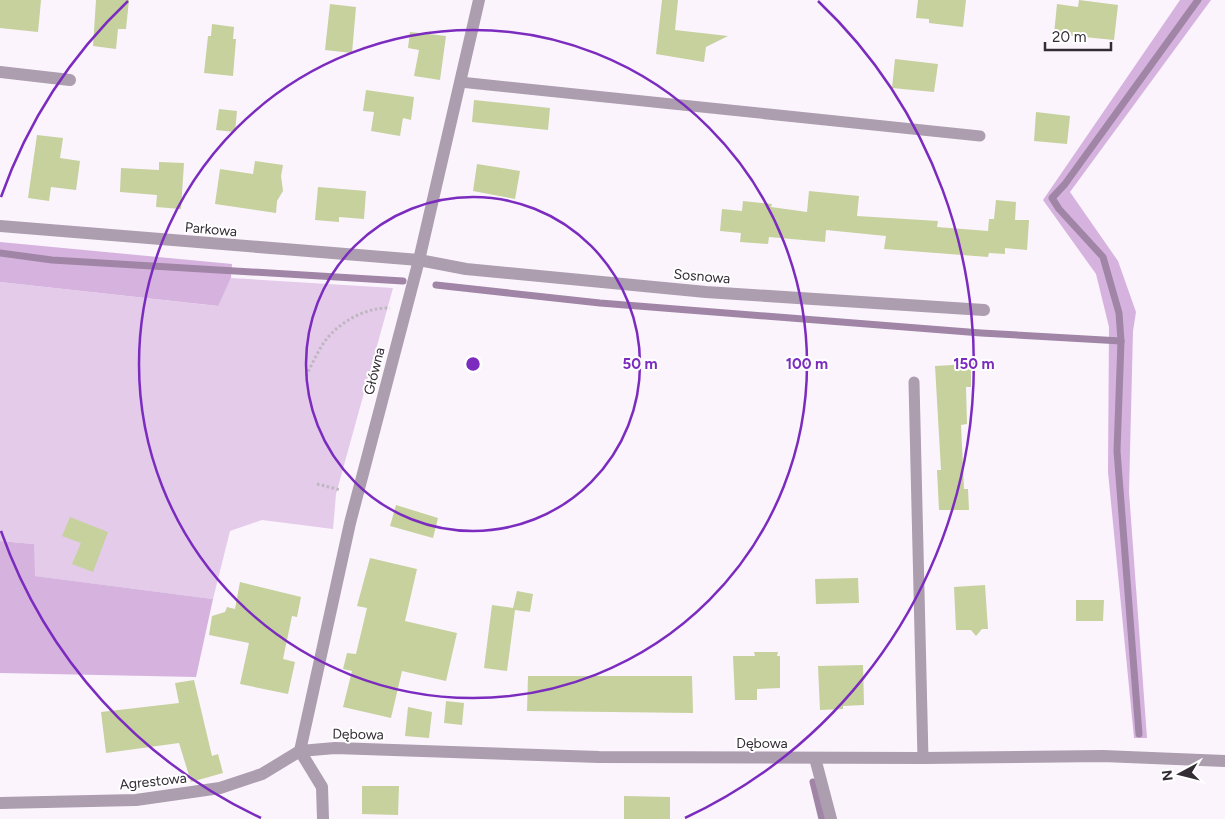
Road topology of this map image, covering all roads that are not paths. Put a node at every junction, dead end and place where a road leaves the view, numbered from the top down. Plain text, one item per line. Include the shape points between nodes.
1 (479, 0) edge
2 (0, 72) edge
3 (70, 80) dead end
4 (460, 82) junction
5 (980, 136) dead end
6 (0, 226) edge
7 (419, 260) junction
8 (984, 310) dead end
9 (914, 382) dead end
10 (300, 751) junction
11 (815, 758) junction
12 (923, 758) junction
13 (1225, 761) edge
14 (0, 803) edge
15 (323, 819) edge
16 (831, 819) edge

1 - 4 street, Główna
2 - 3 street
4 - 5 lane
4 - 7 street, Główna
6 - 7 street, Parkowa
7 - 8 street, Sosnowa via 466,269 706,292
7 - 10 street, Główna via 350,522
9 - 12 lane
10 - 11 street, Dębowa via 335,748 599,757
10 - 14 street, Agrestowa via 262,774 220,788 136,800
10 - 15 street via 322,787
11 - 12 street, Dębowa
11 - 16 street
12 - 13 street, Dębowa via 1103,756

